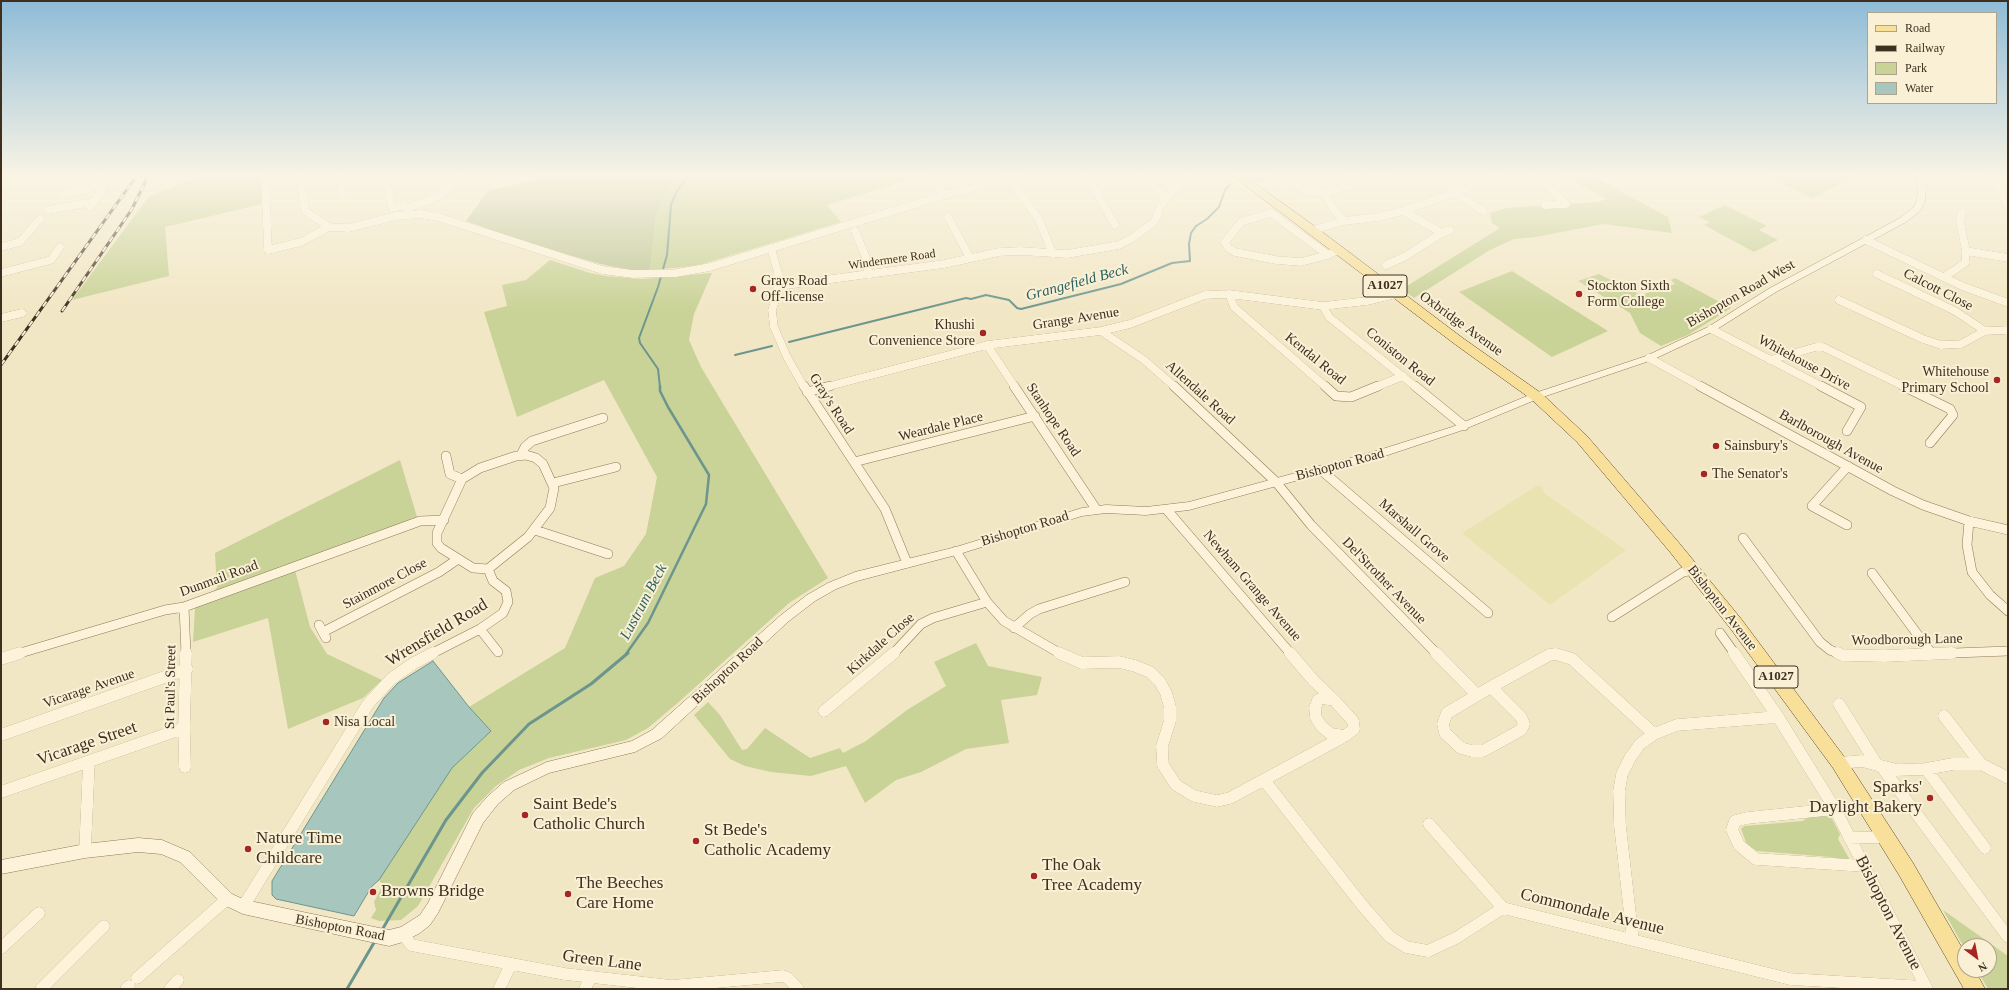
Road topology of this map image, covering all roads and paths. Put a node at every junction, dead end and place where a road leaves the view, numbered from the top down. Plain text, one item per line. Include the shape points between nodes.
1 (39, 220) edge
2 (267, 220) edge
3 (316, 220) edge
4 (382, 220) edge
5 (448, 220) edge
6 (862, 220) edge
7 (950, 220) edge
8 (1039, 220) edge
9 (1113, 220) edge
10 (1155, 220) edge
11 (1247, 220) edge
12 (1282, 220) edge
13 (1299, 220) edge
14 (1351, 220) edge
15 (1419, 220) edge
16 (1903, 220) edge
17 (1960, 220) edge
18 (1344, 221) joint
19 (1116, 225) dead end
20 (329, 227) junction
21 (1313, 230) junction
22 (1450, 230) dead end
23 (855, 231) dead end
24 (1442, 233) junction
25 (1866, 240) junction
26 (60, 246) dead end
27 (1, 247) edge
28 (771, 248) junction
29 (1966, 251) junction
30 (1333, 252) junction
31 (1053, 254) junction
32 (970, 258) junction
33 (2008, 258) edge
34 (1386, 265) dead end
35 (1, 273) edge
36 (1877, 274) dead end
37 (869, 275) junction
38 (1944, 278) junction
39 (779, 286) junction
40 (1229, 294) junction
41 (1396, 294) junction
42 (1839, 300) dead end
43 (2008, 303) edge
44 (1323, 306) junction
45 (2008, 308) edge
46 (2008, 312) edge
47 (22, 313) dead end
48 (1, 318) edge
49 (1711, 329) junction
50 (2008, 330) edge
51 (1101, 331) junction
52 (1986, 331) junction
53 (987, 345) junction
54 (1649, 358) junction
55 (1770, 360) junction
56 (1403, 376) junction
57 (807, 392) junction
58 (1536, 396) junction
59 (1035, 416) junction
60 (599, 421) dead end
61 (1464, 426) junction
62 (1847, 431) dead end
63 (1930, 444) dead end
64 (521, 455) junction
65 (446, 456) dead end
66 (854, 462) junction
67 (1848, 466) junction
68 (616, 467) dead end
69 (1321, 470) junction
70 (462, 479) junction
71 (1276, 482) junction
72 (553, 483) junction
73 (1096, 509) junction
74 (1167, 510) junction
75 (444, 520) junction
76 (1969, 521) junction
77 (1847, 525) dead end
78 (535, 530) junction
79 (2008, 530) edge
80 (1743, 538) dead end
81 (956, 551) junction
82 (608, 554) dead end
83 (458, 558) junction
84 (907, 563) junction
85 (488, 569) junction
86 (1693, 570) junction
87 (1872, 573) dead end
88 (1125, 582) dead end
89 (987, 602) junction
90 (184, 607) junction
91 (2008, 611) edge
92 (1488, 613) dead end
93 (1612, 616) dead end
94 (1014, 628) junction
95 (480, 629) junction
96 (323, 632) dead end
97 (1720, 633) dead end
98 (2008, 651) edge
99 (498, 652) dead end
100 (1932, 654) junction
101 (1, 659) edge
102 (187, 669) junction
103 (1314, 681) junction
104 (1491, 687) junction
105 (1477, 695) junction
106 (1318, 700) junction
107 (1334, 700) junction
108 (1839, 704) dead end
109 (824, 711) dead end
110 (1944, 716) dead end
111 (1778, 717) junction
112 (184, 728) junction
113 (1322, 728) junction
114 (1654, 734) junction
115 (1, 735) edge
116 (1345, 736) junction
117 (1324, 746) junction
118 (89, 761) junction
119 (1839, 763) junction
120 (1980, 764) junction
121 (1879, 766) junction
122 (185, 767) dead end
123 (1926, 769) junction
124 (2008, 778) edge
125 (1264, 780) junction
126 (1, 792) edge
127 (1835, 809) junction
128 (1429, 824) dead end
129 (1887, 837) junction
130 (1849, 838) junction
131 (1985, 848) dead end
132 (85, 851) junction
133 (1865, 866) junction
134 (1, 867) edge
135 (227, 899) junction
136 (243, 907) junction
137 (1503, 908) junction
138 (39, 913) dead end
139 (104, 926) dead end
140 (403, 934) junction
141 (2008, 937) edge
142 (1633, 940) junction
143 (1, 948) edge
144 (511, 964) junction
145 (588, 983) edge
146 (131, 985) edge
147 (672, 988) edge
148 (1926, 988) edge
149 (41, 989) edge
150 (499, 989) edge
151 (798, 989) edge
152 (1975, 989) edge

1 - 27 street via 20,242
2 - 20 street via 268,250 301,242
3 - 20 street
4 - 20 street via 348,228
5 - 28 street via 602,270 633,274 676,273 710,267
6 - 28 street
7 - 32 street
8 - 31 street
9 - 19 street
10 - 31 street, Windermere Road via 1134,238 1119,245
11 - 30 street, Oxbridge Avenue via 1241,222 1226,242 1228,248 1276,260 1301,262
12 - 30 street, Oxbridge Avenue
13 - 21 main road, Oxbridge Avenue / A1027
14 - 18 street
15 - 24 street
16 - 25 street, Bishopton Road West
17 - 29 street
18 - 21 street
21 - 30 main road, Oxbridge Avenue / A1027
22 - 24 street
23 - 37 street
24 - 34 street
25 - 38 street
25 - 49 street, Bishopton Road West via 1773,290
26 - 35 street via 51,260 43,265
28 - 39 street, Gray's Road
29 - 33 street
29 - 38 street via 1965,263
30 - 41 main road, Oxbridge Avenue / A1027
31 - 32 street, Windermere Road via 999,252
32 - 37 street, Windermere Road
36 - 52 street, Calcott Close via 1949,309
37 - 39 street, Windermere Road
38 - 43 street
39 - 57 street, Gray's Road via 772,310 774,327
40 - 44 street, Grange Avenue
40 - 51 street, Grange Avenue via 1205,295 1130,324
40 - 56 street, Kendal Road via 1234,307 1336,396 1351,397
41 - 44 street, Grange Avenue via 1367,301
41 - 58 main road, Oxbridge Avenue / A1027
42 - 52 street via 1941,345 1960,344
44 - 56 street, Coniston Road via 1329,317
45 - 46 street
47 - 48 street
49 - 54 street, Bishopton Road West
49 - 55 street, Whitehouse Drive
50 - 52 street
51 - 53 street, Grange Avenue
51 - 71 street, Allendale Road via 1144,360
53 - 57 street, Grange Avenue
53 - 59 street, Stanhope Road
54 - 58 street, Bishopton Road West
54 - 67 street, Barlborough Avenue
55 - 62 street, Whitehouse Drive via 1861,407
55 - 63 street via 1823,347 1950,409 1953,415
56 - 61 street, Coniston Road
57 - 66 street, Gray's Road
58 - 61 street, Bishopton Road
58 - 86 main road, Bishopton Avenue / A1027 via 1582,439
59 - 66 street, Weardale Place
59 - 73 street, Stanhope Road
60 - 64 street via 532,441
61 - 69 street, Bishopton Road via 1413,444
64 - 70 street via 480,468
64 - 72 street via 539,460
65 - 70 street via 450,474
66 - 84 street, Gray's Road via 885,509
67 - 76 street, Barlborough Avenue via 1917,502
67 - 77 street via 1810,508
68 - 72 street
69 - 71 street, Bishopton Road
69 - 92 street, Marshall Grove
70 - 75 street
71 - 74 street, Bishopton Road
71 - 105 street, Del'Strother Avenue via 1311,525
72 - 78 street via 554,493 550,508
73 - 74 street, Bishopton Road
73 - 81 street, Bishopton Road
74 - 103 street, Newham Grange Avenue
75 - 83 street via 437,533 437,543
75 - 90 street, Dunmail Road via 418,522
76 - 79 street, Barlborough Avenue
76 - 91 street via 1967,545 1972,572 1984,589
78 - 82 street
78 - 85 street
80 - 100 street, Woodborough Lane via 1820,642 1830,650 1842,655
81 - 84 street, Bishopton Road
81 - 89 street
83 - 85 street via 473,568
83 - 96 street, Stainmore Close via 439,572
84 - 140 street, Bishopton Road via 855,577 811,598 785,618 657,734 628,748 547,768 509,786 478,818 425,920
85 - 95 street, Wrensfield Road via 493,581 506,591 508,602 503,613
86 - 93 street via 1684,572
86 - 119 main road, Bishopton Avenue / A1027
87 - 100 street
88 - 94 street via 1039,609
89 - 94 street
89 - 109 street, Kirkdale Close via 921,624 888,660
90 - 101 street, Dunmail Road via 165,610
90 - 102 street, St Paul's Street
94 - 125 street via 1070,659 1082,662 1119,662 1150,672 1160,682 1170,707 1170,721 1162,746 1163,765 1176,785 1194,796 1217,801 1230,798
95 - 99 street
95 - 136 street, Wrensfield Road via 414,663 391,679 368,704
97 - 111 street, Bishopton Avenue
98 - 100 street, Woodborough Lane
102 - 112 street, St Paul's Street
102 - 115 street, Vicarage Avenue
103 - 106 street, Newham Grange Avenue
103 - 107 street, Newham Grange Avenue
104 - 105 street
104 - 105 street via 1524,724 1521,730 1483,750 1472,751 1461,748 1452,741 1443,724 1447,713
104 - 114 street via 1549,656 1564,655 1579,665
106 - 107 street
106 - 113 street via 1315,708 1316,718
107 - 116 street via 1353,722 1354,729
108 - 121 street
110 - 120 street
111 - 114 street via 1677,725
111 - 127 street, Bishopton Avenue
112 - 118 street, Vicarage Street
112 - 122 street, St Paul's Street
113 - 116 street via 1331,734
113 - 117 street
114 - 142 street via 1640,744 1630,758 1622,774 1619,791 1620,826
116 - 117 street
117 - 125 street
118 - 126 street, Vicarage Street
118 - 132 street
119 - 121 street via 1862,761
119 - 129 main road, Bishopton Avenue / A1027
120 - 123 street via 1953,764
120 - 124 street
121 - 123 street via 1897,770
121 - 141 street
123 - 131 street
125 - 137 street, Commondale Avenue via 1389,936 1406,947 1428,951 1456,938
127 - 130 street, Bishopton Avenue
127 - 133 street via 1748,818 1735,821 1732,830 1739,845 1756,859
128 - 137 street
129 - 130 street, Bishopton Avenue
129 - 152 main road, Bishopton Avenue / A1027
130 - 133 street, Bishopton Avenue
132 - 134 street, Bishopton Road
132 - 135 street, Bishopton Road via 138,844 162,847 185,857
133 - 148 street, Bishopton Avenue
135 - 136 street, Bishopton Road
135 - 146 street
136 - 140 street, Bishopton Road via 388,938
137 - 142 street, Commondale Avenue
138 - 143 street
139 - 149 street
140 - 144 street, Green Lane via 411,945
142 - 148 street, Commondale Avenue via 1790,979
144 - 145 street, Green Lane
144 - 150 street
145 - 147 street, Green Lane
147 - 151 street, Green Lane via 783,976

